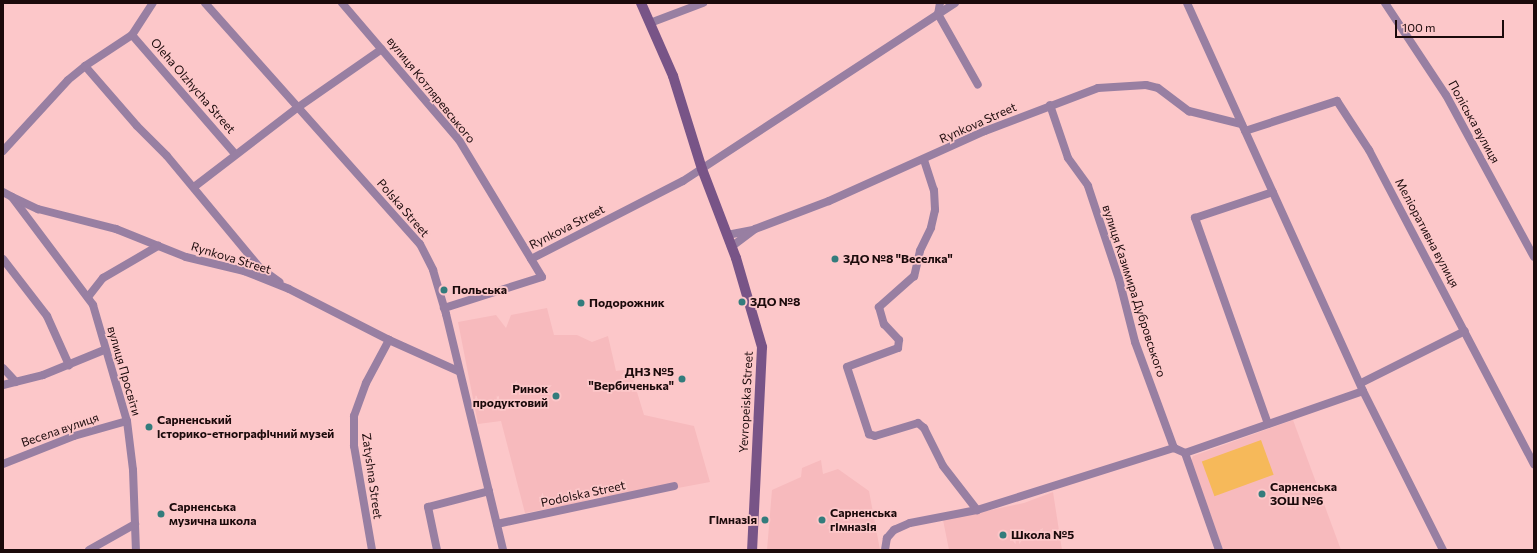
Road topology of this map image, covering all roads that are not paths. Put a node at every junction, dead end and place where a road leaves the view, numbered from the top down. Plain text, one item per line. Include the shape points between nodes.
1 (153, 3) edge
2 (205, 3) edge
3 (342, 3) edge
4 (641, 3) edge
5 (703, 3) edge
6 (940, 3) edge
7 (955, 3) edge
8 (1188, 3) edge
9 (1385, 3) edge
10 (938, 14) junction
11 (650, 23) junction
12 (132, 35) junction
13 (382, 49) junction
14 (85, 66) junction
15 (978, 85) dead end
16 (1050, 105) junction
17 (297, 108) junction
18 (1243, 127) junction
19 (3, 151) edge
20 (235, 154) junction
21 (924, 160) junction
22 (702, 169) junction
23 (194, 187) junction
24 (3, 192) edge
25 (1273, 192) junction
26 (12, 197) junction
27 (755, 229) junction
28 (727, 235) junction
29 (158, 246) junction
30 (731, 247) junction
31 (1534, 256) edge
32 (3, 259) edge
33 (531, 259) junction
34 (289, 289) junction
35 (88, 297) junction
36 (444, 308) junction
37 (1465, 331) junction
38 (388, 340) junction
39 (104, 350) junction
40 (69, 365) junction
41 (3, 368) edge
42 (458, 371) junction
43 (16, 382) junction
44 (3, 385) edge
45 (1362, 387) junction
46 (127, 421) junction
47 (1268, 424) junction
48 (1174, 448) junction
49 (1185, 453) junction
50 (3, 464) edge
51 (1534, 464) edge
52 (674, 486) dead end
53 (489, 491) junction
54 (977, 510) junction
55 (135, 524) junction
56 (497, 524) junction
57 (89, 550) edge
58 (136, 550) edge
59 (372, 550) edge
60 (437, 550) edge
61 (503, 550) edge
62 (752, 550) edge
63 (885, 550) edge
64 (1219, 550) edge
65 (1443, 550) edge

1 - 12 street
2 - 17 street, Polska Street
3 - 13 street, вулиця Котляревського
4 - 11 main road, Yevropeiska Street
5 - 11 street
6 - 10 street
7 - 10 street, Rynkova Street
8 - 18 street
9 - 31 street, Поліська вулиця via 1446,95
10 - 15 street
10 - 22 street, Rynkova Street
11 - 22 main road, Yevropeiska Street via 673,76
12 - 14 street
12 - 20 street, Oleha Olzhycha Street
13 - 17 street
13 - 33 street, вулиця Котляревського via 459,140
14 - 19 street via 68,80
14 - 23 street
16 - 18 street, Rynkova Street via 1098,88 1146,85 1158,88 1189,110
16 - 21 street, Rynkova Street
16 - 48 street, вулиця Казимира Дубровського via 1068,158 1088,186 1135,342
17 - 20 street
17 - 36 street, Polska Street via 420,244 433,270
18 - 25 street
18 - 37 street, Меліоративна вулиця via 1336,101 1369,150
20 - 23 street
21 - 27 street, Rynkova Street
21 - 54 street via 934,190 935,210 931,228 920,251 914,276 879,307 884,324 899,340 898,348 848,367 869,434 875,436 918,423 924,428 942,466
22 - 28 main road, Yevropeiska Street
22 - 33 street, Rynkova Street
23 - 34 street via 260,268
24 - 26 street, Rynkova Street
25 - 45 street
25 - 47 street via 1195,218
26 - 29 street, Rynkova Street via 38,209 116,229
26 - 35 street, вулиця Просвіти
27 - 28 street
27 - 30 street, Rynkova Street
28 - 30 main road, Yevropeiska Street
29 - 34 street, Rynkova Street via 186,257 244,271
29 - 35 street via 103,278
30 - 62 main road, Yevropeiska Street via 762,347
32 - 40 street via 47,316
33 - 36 street, Rynkova Street via 542,277
34 - 38 street, Rynkova Street
35 - 39 street, вулиця Просвіти via 93,305
36 - 42 street, Polska Street
37 - 45 street
37 - 51 street, Меліоративна вулиця
38 - 42 street, Rynkova Street
38 - 59 street, Zatyshna Street via 366,383 354,416 354,446
39 - 40 street
39 - 46 street, вулиця Просвіти
40 - 43 street
41 - 43 street
42 - 53 street, Polska Street
43 - 44 street
45 - 47 street
45 - 65 street
46 - 50 street, Весела вулиця via 74,436
46 - 55 street, вулиця Просвіти via 133,470
47 - 49 street
48 - 49 street
48 - 54 street
49 - 64 street
52 - 56 street, Podolska Street
53 - 56 street, Polska Street
53 - 60 street via 428,507
54 - 63 street via 910,523 894,530 887,538
55 - 57 street
55 - 58 street, вулиця Просвіти
56 - 61 street, Polska Street

